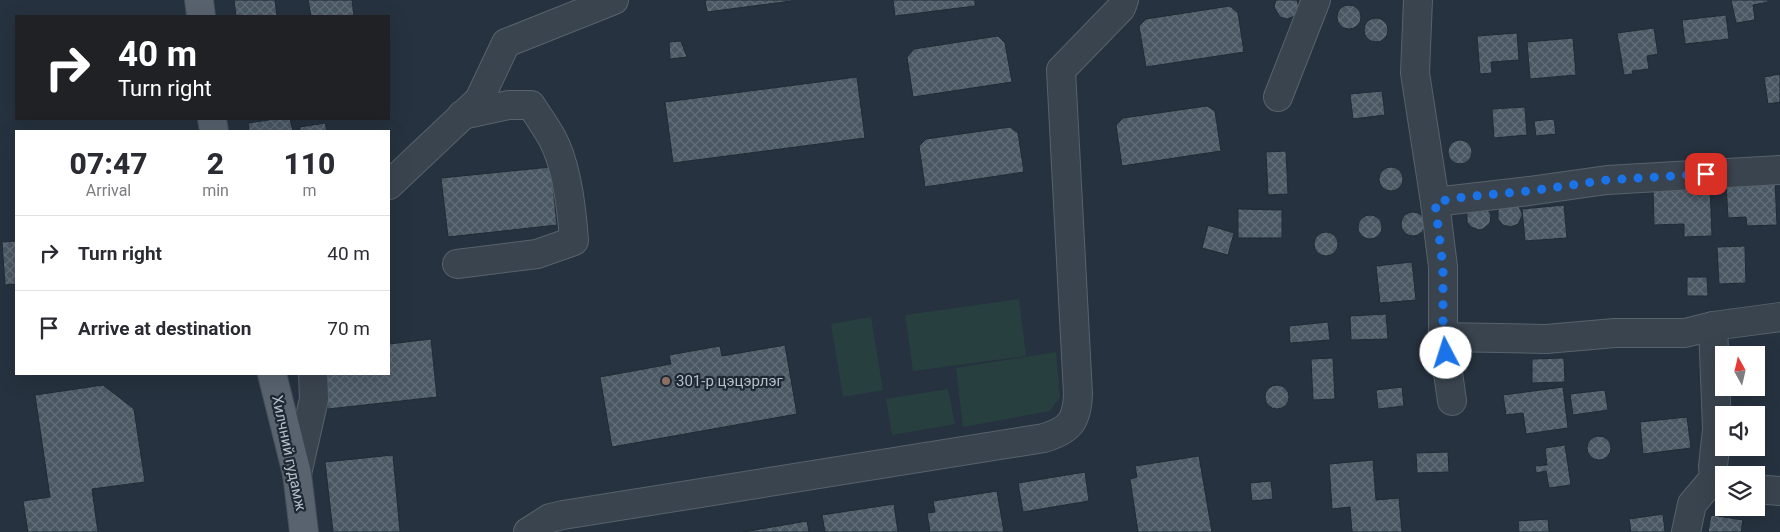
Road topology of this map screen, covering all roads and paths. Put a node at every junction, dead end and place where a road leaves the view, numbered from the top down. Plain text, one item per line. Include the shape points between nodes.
1 (199, 0) edge
2 (614, 0) edge
3 (1124, 0) edge
4 (1316, 0) edge
5 (1418, 0) edge
6 (201, 15) edge
7 (1278, 97) dead end
8 (462, 116) junction
9 (1780, 170) edge
10 (390, 184) edge
11 (1435, 202) junction
12 (457, 264) dead end
13 (1780, 317) edge
14 (1713, 326) junction
15 (1443, 337) junction
16 (272, 375) edge
17 (313, 375) edge
18 (1452, 401) dead end
19 (1715, 470) edge
20 (296, 474) junction
21 (1715, 483) edge
22 (1765, 490) edge
23 (1780, 492) edge
24 (304, 532) edge
25 (528, 532) edge
26 (1686, 532) edge

1 - 6 main road
2 - 8 street via 506,43 479,100
3 - 25 street via 1121,8 1061,70 1078,394 1076,414 1068,428 1044,438 563,515 550,518
4 - 7 street
5 - 11 street via 1415,73
8 - 10 street
8 - 12 street via 509,105 531,105 553,139 562,162 574,241 537,254
9 - 11 street via 1607,180
11 - 15 street via 1443,267
13 - 14 street
14 - 15 street via 1685,333 1615,332 1546,339
14 - 19 street via 1717,429
15 - 18 street
16 - 20 main road, Хилчний гудамж
17 - 20 street via 314,399
20 - 24 main road, Хилчний гудамж
21 - 26 street via 1692,504
22 - 23 street

